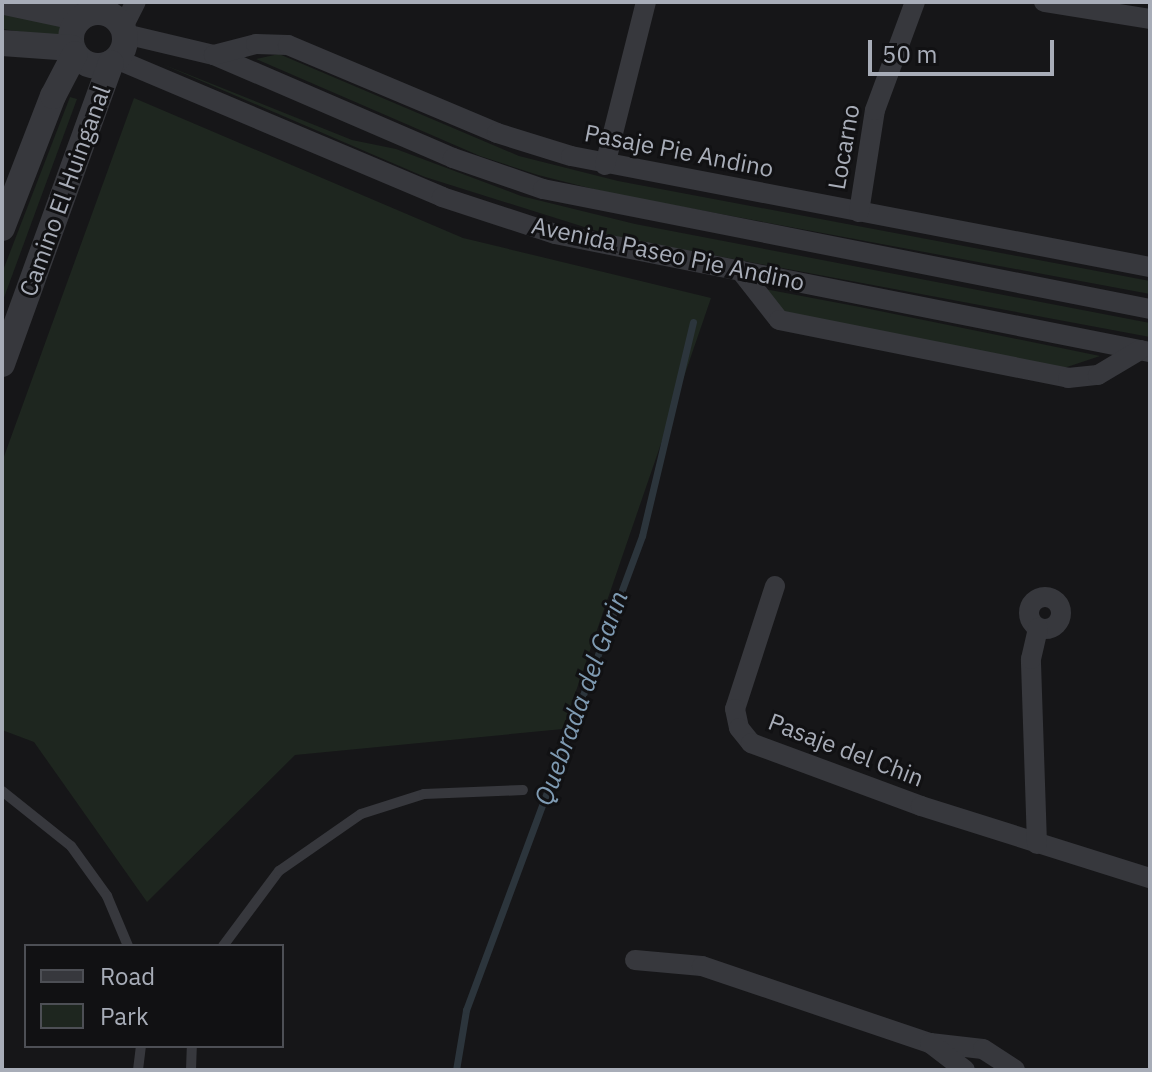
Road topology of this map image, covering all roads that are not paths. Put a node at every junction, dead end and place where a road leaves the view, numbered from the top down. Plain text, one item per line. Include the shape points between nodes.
1 (5, 2) edge
2 (136, 2) edge
3 (646, 2) edge
4 (915, 2) edge
5 (1044, 2) edge
6 (86, 11) edge
7 (1150, 19) edge
8 (2, 43) edge
9 (119, 46) junction
10 (74, 51) junction
11 (214, 55) junction
12 (605, 165) junction
13 (859, 212) junction
14 (2, 228) edge
15 (1150, 267) edge
16 (740, 270) junction
17 (1150, 309) edge
18 (1145, 351) edge
19 (2, 364) edge
20 (775, 586) dead end
21 (1038, 628) dead end
22 (523, 790) dead end
23 (2, 791) edge
24 (1037, 844) junction
25 (1150, 878) edge
26 (127, 944) edge
27 (224, 944) edge
28 (635, 960) dead end
29 (930, 1043) junction
30 (141, 1048) edge
31 (192, 1048) edge
32 (138, 1070) edge
33 (191, 1070) edge
34 (965, 1070) edge
35 (1015, 1070) edge

1 - 6 street
2 - 9 street, Camino El Huinganal
3 - 12 street
4 - 13 street, Locarno via 875,110
5 - 7 street
6 - 9 street via 108,13
6 - 10 street via 70,35
8 - 10 street
9 - 10 street via 87,64
9 - 11 street, Avenida Paseo Pie Andino
9 - 16 street, Avenida Paseo Pie Andino via 496,216 615,248
9 - 19 street, Camino El Huinganal
10 - 14 street, Camino El Huinganal
11 - 12 street, Pasaje Pie Andino via 256,44 304,50 497,133
11 - 17 street, Avenida Paseo Pie Andino via 453,158 543,189
12 - 13 street, Pasaje Pie Andino
13 - 15 street, Pasaje Pie Andino
16 - 18 street, Avenida Paseo Pie Andino
16 - 18 street via 779,320 1052,375 1098,375
20 - 24 street, Pasaje del Chin via 737,699 735,719 744,736 759,748
21 - 24 street via 1031,659
22 - 27 lane via 424,794 361,814 279,871
23 - 26 lane via 71,846 107,896
24 - 25 street, Pasaje del Chin
28 - 29 street via 702,966
29 - 34 street
29 - 35 street via 983,1049
30 - 32 lane
31 - 33 lane

